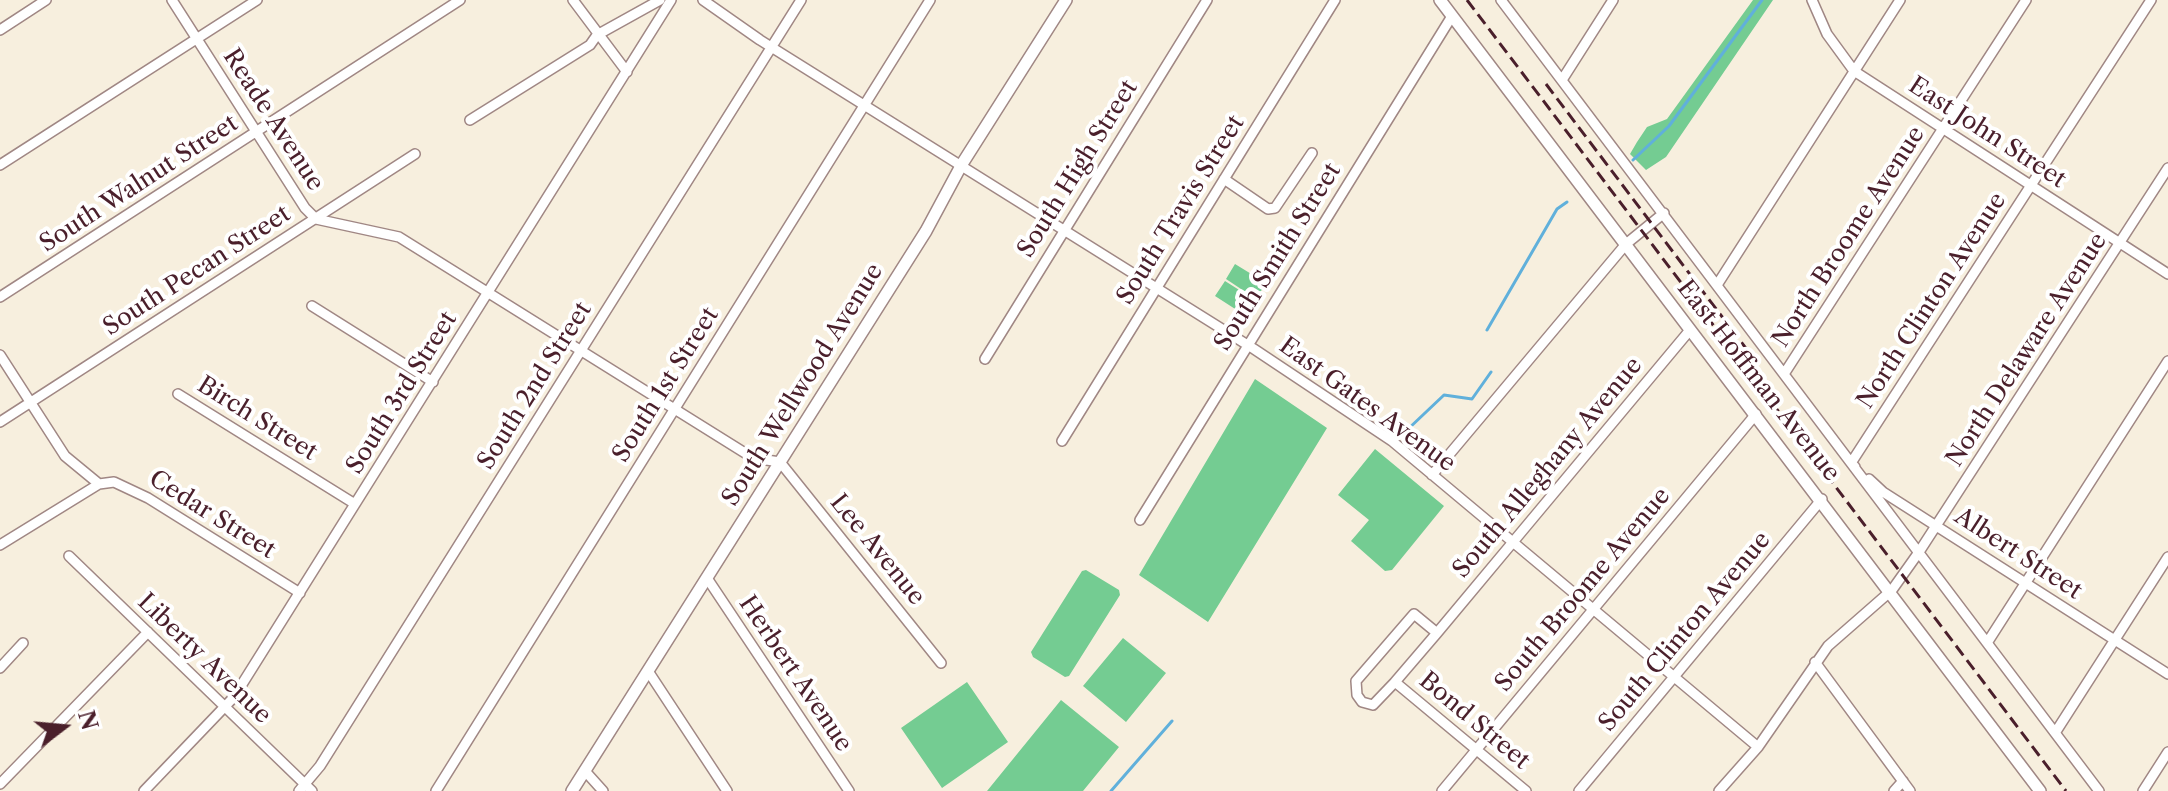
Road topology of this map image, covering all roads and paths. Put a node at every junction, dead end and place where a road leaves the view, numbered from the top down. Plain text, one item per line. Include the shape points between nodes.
1 (46, 0) edge
2 (172, 0) edge
3 (257, 0) edge
4 (460, 0) edge
5 (573, 0) edge
6 (660, 0) edge
7 (671, 0) edge
8 (703, 0) edge
9 (801, 0) edge
10 (930, 0) edge
11 (1066, 0) edge
12 (1207, 0) edge
13 (1335, 0) edge
14 (1440, 0) edge
15 (1501, 0) edge
16 (1613, 0) edge
17 (1812, 0) edge
18 (1900, 0) edge
19 (2026, 0) edge
20 (2151, 0) edge
21 (1452, 16) junction
22 (0, 30) edge
23 (597, 35) junction
24 (196, 38) junction
25 (772, 47) junction
26 (1854, 71) junction
27 (627, 72) junction
28 (1562, 80) junction
29 (864, 105) junction
30 (470, 120) dead end
31 (1942, 128) junction
32 (258, 131) junction
33 (1312, 153) dead end
34 (415, 154) dead end
35 (962, 164) junction
36 (0, 165) edge
37 (2168, 168) edge
38 (1224, 179) junction
39 (2031, 185) junction
40 (1664, 213) junction
41 (316, 219) junction
42 (1065, 229) junction
43 (2120, 242) junction
44 (1626, 244) junction
45 (2168, 274) edge
46 (1717, 285) junction
47 (1157, 287) junction
48 (488, 293) junction
49 (0, 297) edge
50 (312, 306) dead end
51 (1690, 330) junction
52 (1246, 344) junction
53 (581, 352) junction
54 (0, 355) edge
55 (985, 359) dead end
56 (2168, 361) edge
57 (1784, 374) junction
58 (433, 382) junction
59 (178, 394) dead end
60 (31, 402) junction
61 (674, 410) junction
62 (1756, 414) junction
63 (0, 422) edge
64 (1062, 441) dead end
65 (780, 462) junction
66 (1851, 463) junction
67 (1432, 475) junction
68 (99, 484) junction
69 (1822, 499) junction
70 (355, 504) junction
71 (1140, 520) dead end
72 (1937, 526) junction
73 (1513, 542) junction
74 (0, 545) edge
75 (1919, 552) junction
76 (69, 556) dead end
77 (2168, 557) edge
78 (707, 578) junction
79 (2026, 582) junction
80 (1892, 590) junction
81 (300, 593) junction
82 (1593, 608) junction
83 (148, 632) junction
84 (1437, 633) junction
85 (2115, 640) junction
86 (23, 643) dead end
87 (1987, 643) junction
88 (1815, 662) junction
89 (941, 663) dead end
90 (0, 668) edge
91 (648, 671) junction
92 (2168, 674) edge
93 (1674, 676) junction
94 (1395, 682) junction
95 (226, 707) junction
96 (2055, 733) junction
97 (1758, 747) junction
98 (1477, 749) junction
99 (2168, 752) edge
100 (585, 771) junction
101 (1903, 781) junction
102 (0, 784) edge
103 (305, 789) edge
104 (144, 791) edge
105 (436, 791) edge
106 (572, 791) edge
107 (603, 791) edge
108 (727, 791) edge
109 (849, 791) edge
110 (1442, 791) edge
111 (1526, 791) edge
112 (1579, 791) edge
113 (1719, 791) edge
114 (1894, 791) edge
115 (1910, 791) edge
116 (2040, 791) edge
117 (2099, 791) edge
118 (2143, 791) edge

1 - 22 street
2 - 24 street, Reade Avenue
3 - 24 street
4 - 32 street, South Walnut Street
5 - 23 street
6 - 23 street
7 - 27 street, South 3rd Street
8 - 25 street, East Gates Avenue
9 - 25 street, South 2nd Street
10 - 29 street, South 1st Street
11 - 35 main road, South Wellwood Avenue
12 - 42 street, South High Street
13 - 38 street, South Travis Street
14 - 21 main road, East Hoffman Avenue
15 - 28 street, East Hoffman Avenue
16 - 28 street
17 - 26 street, East John Street via 1827,34
18 - 26 street
19 - 31 street, North Broome Avenue
20 - 39 street, North Clinton Avenue
21 - 44 main road, East Hoffman Avenue
21 - 52 street, South Smith Street
23 - 27 street
23 - 30 street via 590,45
24 - 32 street, Reade Avenue
24 - 36 street
25 - 29 street, East Gates Avenue
25 - 53 street, South 2nd Street
26 - 31 street, East John Street
26 - 46 street
27 - 48 street, South 3rd Street
28 - 40 street, East Hoffman Avenue
29 - 35 street, East Gates Avenue
29 - 61 street, South 1st Street
31 - 39 street, East John Street
31 - 57 street, North Broome Avenue
32 - 41 street, Reade Avenue
32 - 49 street, South Walnut Street
33 - 38 street via 1272,209
34 - 41 street, South Pecan Street
35 - 42 street, East Gates Avenue
35 - 65 main road, South Wellwood Avenue via 926,231
37 - 43 street, North Delaware Avenue
38 - 47 street, South Travis Street
39 - 43 street, East John Street
39 - 66 street, North Clinton Avenue
40 - 44 street
40 - 46 street, East Hoffman Avenue
41 - 48 street, Reade Avenue via 399,237
41 - 60 street, South Pecan Street
42 - 47 street, East Gates Avenue
42 - 55 street, South High Street
43 - 45 street, East John Street
43 - 72 street, North Delaware Avenue
44 - 51 main road, East Hoffman Avenue
44 - 67 street
46 - 57 street, East Hoffman Avenue
47 - 52 street, East Gates Avenue
47 - 64 street, South Travis Street
48 - 53 street, Reade Avenue
48 - 58 street, South 3rd Street
50 - 58 street
51 - 62 main road, East Hoffman Avenue
51 - 73 street, South Alleghany Avenue
52 - 67 street, East Gates Avenue via 1392,441
52 - 71 street, South Smith Street
53 - 61 street, Reade Avenue
53 - 103 street, South 2nd Street
54 - 60 street
56 - 79 street
57 - 66 street, East Hoffman Avenue
58 - 70 street, South 3rd Street
59 - 70 street, Birch Street
60 - 63 street, South Pecan Street
60 - 68 street via 65,456
61 - 65 street, Reade Avenue via 753,458
61 - 105 street, South 1st Street
62 - 69 main road, East Hoffman Avenue
62 - 82 street, South Broome Avenue
65 - 78 main road, South Wellwood Avenue
65 - 89 street, Lee Avenue
66 - 72 street, Albert Street via 1883,492
66 - 75 street, East Hoffman Avenue
67 - 73 street, East Gates Avenue
68 - 74 street
68 - 81 street, Cedar Street via 128,487
69 - 80 main road, East Hoffman Avenue
69 - 93 street, South Clinton Avenue
70 - 81 street, South 3rd Street
72 - 75 street, North Delaware Avenue
72 - 79 street, Albert Street
73 - 82 street, East Gates Avenue
73 - 84 street, South Alleghany Avenue
75 - 80 street, North Delaware Avenue
75 - 87 street, East Hoffman Avenue
76 - 83 street, Liberty Avenue
77 - 85 street
78 - 91 main road, South Wellwood Avenue
78 - 109 street, Herbert Avenue
79 - 85 street, Albert Street
79 - 87 street
80 - 88 street, North Delaware Avenue
80 - 116 main road, East Hoffman Avenue
81 - 95 street, South 3rd Street
82 - 93 street, East Gates Avenue
82 - 98 street, South Broome Avenue
83 - 95 street, Liberty Avenue
83 - 102 street
84 - 94 street, South Alleghany Avenue
84 - 94 street, South Alleghany Avenue via 1414,614 1356,681 1356,690 1370,706
85 - 92 street, Albert Street
85 - 96 street
86 - 90 street
87 - 96 street, East Hoffman Avenue
88 - 97 street, North Delaware Avenue
88 - 101 street
91 - 100 main road, South Wellwood Avenue
91 - 108 street
93 - 97 street, East Gates Avenue
93 - 112 street, South Clinton Avenue
94 - 98 street, Bond Street
95 - 103 street, Liberty Avenue
95 - 104 street, South 3rd Street
96 - 117 street, East Hoffman Avenue
97 - 113 street, North Delaware Avenue
98 - 110 street, South Broome Avenue
98 - 111 street, Bond Street
99 - 118 street
100 - 106 main road, South Wellwood Avenue
100 - 107 street
101 - 114 street
101 - 115 street

